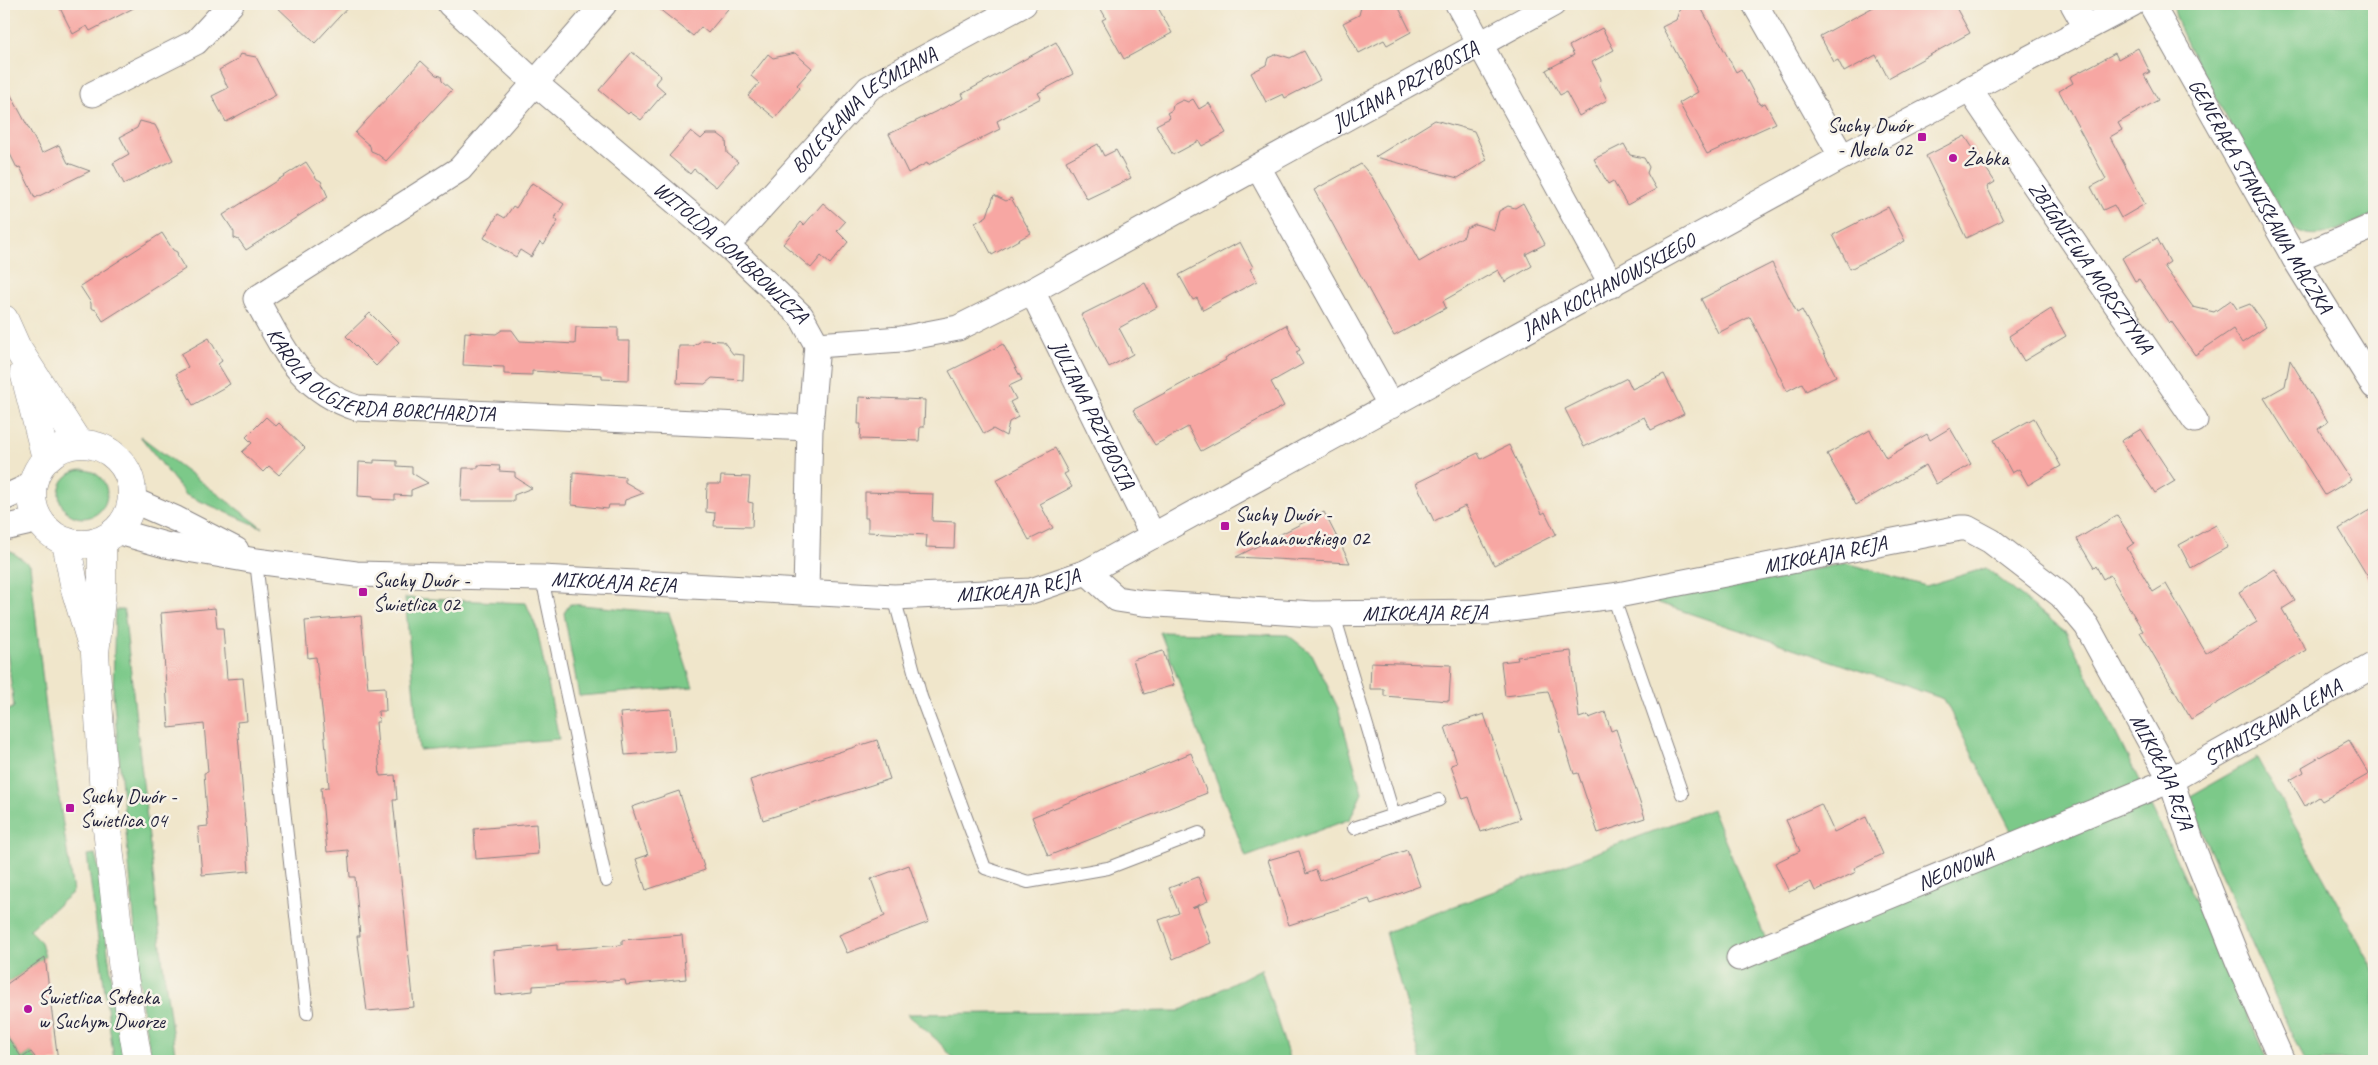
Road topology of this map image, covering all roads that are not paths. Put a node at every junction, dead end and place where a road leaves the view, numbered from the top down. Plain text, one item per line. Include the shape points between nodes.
1 (231, 4) edge
2 (450, 4) edge
3 (604, 4) edge
4 (1024, 4) edge
5 (1458, 4) edge
6 (1553, 4) edge
7 (1755, 4) edge
8 (2073, 4) edge
9 (2132, 4) edge
10 (2151, 4) edge
11 (2086, 27) junction
12 (1480, 42) junction
13 (535, 83) junction
14 (1969, 89) junction
15 (93, 94) dead end
16 (1842, 157) junction
17 (1258, 166) junction
18 (2374, 226) edge
19 (727, 245) junction
20 (2295, 258) junction
21 (1612, 284) junction
22 (1032, 291) junction
23 (4, 319) edge
24 (817, 344) junction
25 (17, 348) junction
26 (2374, 386) edge
27 (1391, 406) junction
28 (2195, 420) dead end
29 (810, 428) junction
30 (79, 444) junction
31 (46, 458) junction
32 (32, 485) junction
33 (4, 498) edge
34 (132, 500) junction
35 (39, 520) junction
36 (4, 528) edge
37 (109, 535) junction
38 (1153, 536) junction
39 (66, 542) junction
40 (256, 561) junction
41 (1087, 572) junction
42 (542, 578) junction
43 (806, 591) junction
44 (1613, 596) junction
45 (894, 597) junction
46 (1334, 615) junction
47 (95, 653) junction
48 (2373, 668) edge
49 (2171, 780) junction
50 (1682, 794) dead end
51 (1439, 800) dead end
52 (1393, 813) junction
53 (1354, 828) dead end
54 (1199, 832) dead end
55 (606, 881) dead end
56 (1740, 958) dead end
57 (307, 1013) dead end
58 (138, 1061) edge
59 (2282, 1061) edge

1 - 15 street via 196,42
2 - 13 street, WITOLDA GOMBROWICZA
3 - 13 street, KAROLA OLGIERDA BORCHARDTA
4 - 19 street, BOLESŁAWA LEŚMIANA via 869,88
5 - 12 street
6 - 12 street, JULIANA PRZYBOSIA
7 - 16 street
8 - 11 street
9 - 11 street, JANA KOCHANOWSKIEGO
10 - 20 street, GENERAŁA STANISŁAWA MACZKA
11 - 14 street, JANA KOCHANOWSKIEGO
12 - 17 street, JULIANA PRZYBOSIA
12 - 21 street
13 - 19 street, WITOLDA GOMBROWICZA
13 - 29 street, KAROLA OLGIERDA BORCHARDTA via 460,169 256,299 293,365 329,397 357,408
14 - 16 street, JANA KOCHANOWSKIEGO
14 - 28 street, ZBIGNIEWA MORSZTYNA
16 - 21 street, JANA KOCHANOWSKIEGO
17 - 22 street, JULIANA PRZYBOSIA
17 - 27 street
18 - 20 street
19 - 24 street, WITOLDA GOMBROWICZA via 801,316
20 - 26 street, GENERAŁA STANISŁAWA MACZKA
21 - 27 street, JANA KOCHANOWSKIEGO
22 - 24 street, JULIANA PRZYBOSIA via 958,328 901,339
22 - 38 street, JULIANA PRZYBOSIA
23 - 25 street
24 - 29 street, WITOLDA GOMBROWICZA
25 - 30 street
25 - 31 street
27 - 38 street, JANA KOCHANOWSKIEGO
29 - 43 street, WITOLDA GOMBROWICZA
30 - 31 street via 58,449
30 - 34 street via 98,446 121,461 132,486
31 - 32 street
32 - 33 street
32 - 35 street via 31,498
34 - 37 street via 128,514
34 - 40 street, MIKOŁAJA REJA
35 - 36 street
35 - 39 street via 53,536
37 - 39 street via 81,544
37 - 40 street, MIKOŁAJA REJA
37 - 47 street
38 - 41 street, JANA KOCHANOWSKIEGO
39 - 47 street via 75,589
40 - 42 street, MIKOŁAJA REJA via 356,574
40 - 57 lane
41 - 45 street, MIKOŁAJA REJA via 1031,591
41 - 46 street, MIKOŁAJA REJA via 1117,598 1181,606
42 - 43 street, MIKOŁAJA REJA
42 - 55 lane
43 - 45 street, MIKOŁAJA REJA
44 - 46 street, MIKOŁAJA REJA via 1487,612
44 - 49 street, MIKOŁAJA REJA via 1968,528 1991,541 2061,595 2087,626
44 - 50 lane
45 - 54 lane via 921,697 985,868 1028,882 1108,868
46 - 52 lane
47 - 58 street via 106,818 123,972
48 - 49 street, STANISŁAWA LEMA
49 - 56 street, NEONOWA
49 - 59 street, MIKOŁAJA REJA via 2195,853
51 - 52 lane
52 - 53 lane

